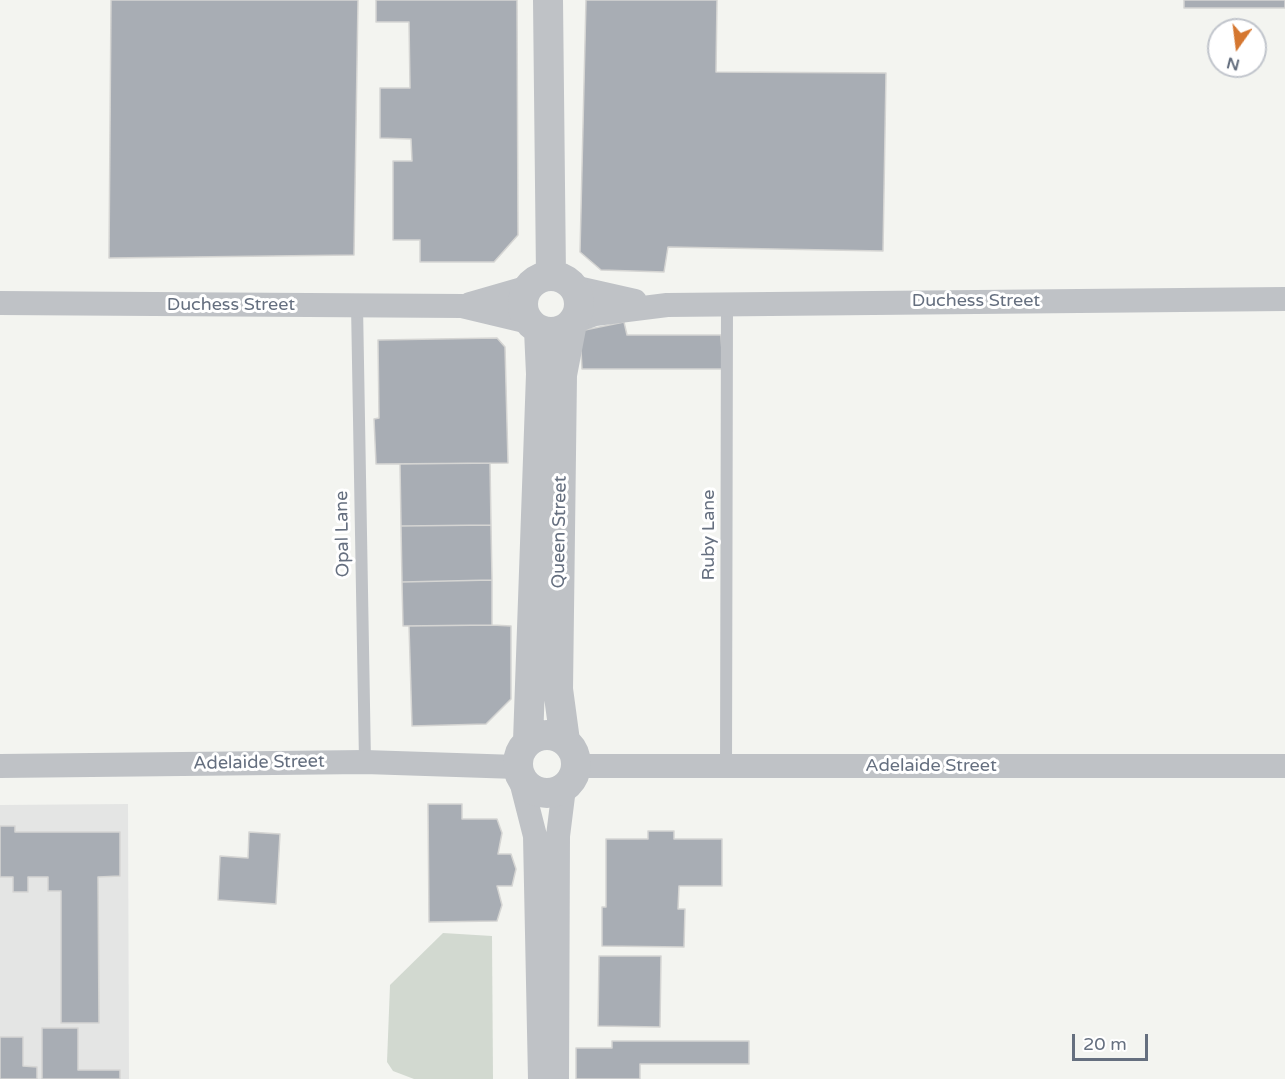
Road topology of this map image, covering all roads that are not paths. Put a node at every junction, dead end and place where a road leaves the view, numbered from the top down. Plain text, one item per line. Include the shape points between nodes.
1 (548, 0) edge
2 (551, 283) junction
3 (1285, 299) edge
4 (0, 303) edge
5 (727, 303) junction
6 (357, 305) junction
7 (667, 305) junction
8 (462, 306) junction
9 (573, 323) junction
10 (534, 326) junction
11 (365, 762) junction
12 (522, 762) junction
13 (569, 765) junction
14 (0, 766) edge
15 (726, 766) junction
16 (1285, 766) edge
17 (540, 1079) edge
18 (557, 1079) edge

1 - 2 street
2 - 7 street, Duchess Street
2 - 8 street, Duchess Street
2 - 9 street via 579,298 579,311
2 - 10 street via 523,299 524,311
3 - 5 street, Duchess Street
4 - 6 street, Duchess Street
5 - 7 street, Duchess Street
5 - 15 lane, Ruby Lane
6 - 8 street, Duchess Street
6 - 11 lane, Opal Lane
7 - 9 street, Duchess Street via 595,314
8 - 10 street, Duchess Street
9 - 10 street via 550,333
9 - 13 street, Queen Street via 563,360 558,689
10 - 12 street, Queen Street via 541,375
11 - 12 street, Adelaide Street
11 - 14 street, Adelaide Street
12 - 13 street via 541,735 552,735
12 - 13 street via 529,788 539,792 555,792
12 - 17 street, Queen Street via 535,836
13 - 15 street, Adelaide Street
13 - 18 street, Queen Street via 558,836
15 - 16 street, Adelaide Street

